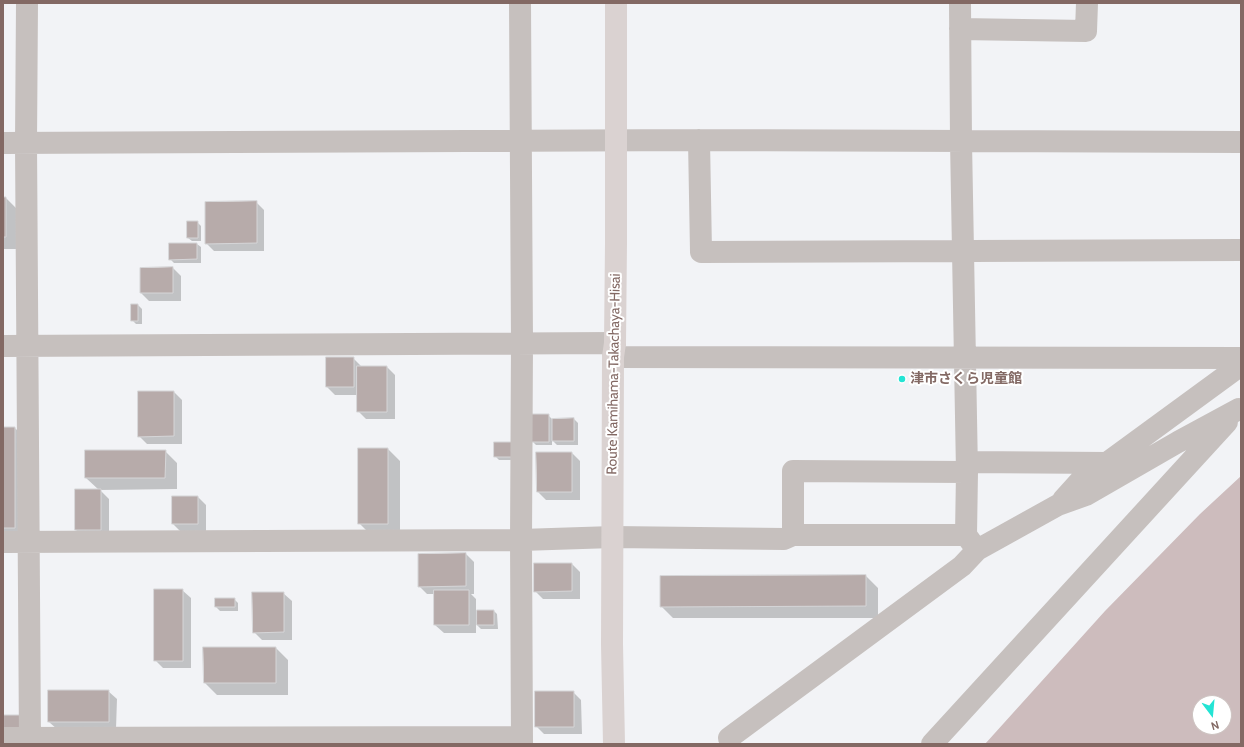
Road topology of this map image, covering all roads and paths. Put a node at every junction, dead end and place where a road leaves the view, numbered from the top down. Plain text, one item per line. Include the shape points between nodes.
1 (27, 3) edge
2 (520, 3) edge
3 (616, 3) edge
4 (960, 3) edge
5 (1087, 3) edge
6 (960, 29) junction
7 (699, 140) junction
8 (615, 141) junction
9 (961, 141) junction
10 (520, 142) junction
11 (1241, 142) edge
12 (3, 143) edge
13 (26, 143) junction
14 (963, 250) junction
15 (1241, 250) edge
16 (522, 343) junction
17 (3, 346) edge
18 (28, 346) junction
19 (614, 350) junction
20 (966, 357) junction
21 (1241, 358) edge
22 (1241, 365) edge
23 (1240, 408) edge
24 (1108, 462) junction
25 (967, 467) junction
26 (1058, 505) junction
27 (793, 535) junction
28 (613, 537) junction
29 (521, 540) junction
30 (3, 542) edge
31 (29, 542) junction
32 (971, 543) junction
33 (3, 738) edge
34 (729, 738) dead end
35 (522, 740) edge
36 (30, 741) edge
37 (614, 744) edge
38 (932, 744) edge

1 - 13 street
2 - 10 street
3 - 8 main road, Route Kamihama-Takachaya-Hisai
4 - 6 street
5 - 6 street via 1086,31
6 - 9 street
7 - 8 street
7 - 9 street
7 - 14 street via 702,252
8 - 10 street
8 - 19 main road, Route Kamihama-Takachaya-Hisai
9 - 11 street
9 - 14 street
10 - 13 street
10 - 16 street
12 - 13 street
13 - 18 street
14 - 15 street
14 - 20 street
16 - 18 street
16 - 19 street
16 - 29 street
17 - 18 street
18 - 31 street
19 - 20 street
19 - 28 main road, Route Kamihama-Takachaya-Hisai
20 - 21 street
20 - 25 street
22 - 24 street
23 - 26 street via 1086,495
23 - 38 street
24 - 25 street
24 - 26 street via 1082,479
25 - 27 street via 793,471
25 - 32 street
26 - 32 street
27 - 28 street via 784,539
27 - 32 street
28 - 29 street
28 - 37 main road, Route Kamihama-Takachaya-Hisai
29 - 31 street
29 - 35 street
30 - 31 street
31 - 36 street
32 - 34 street via 962,566
33 - 36 street
35 - 36 street

